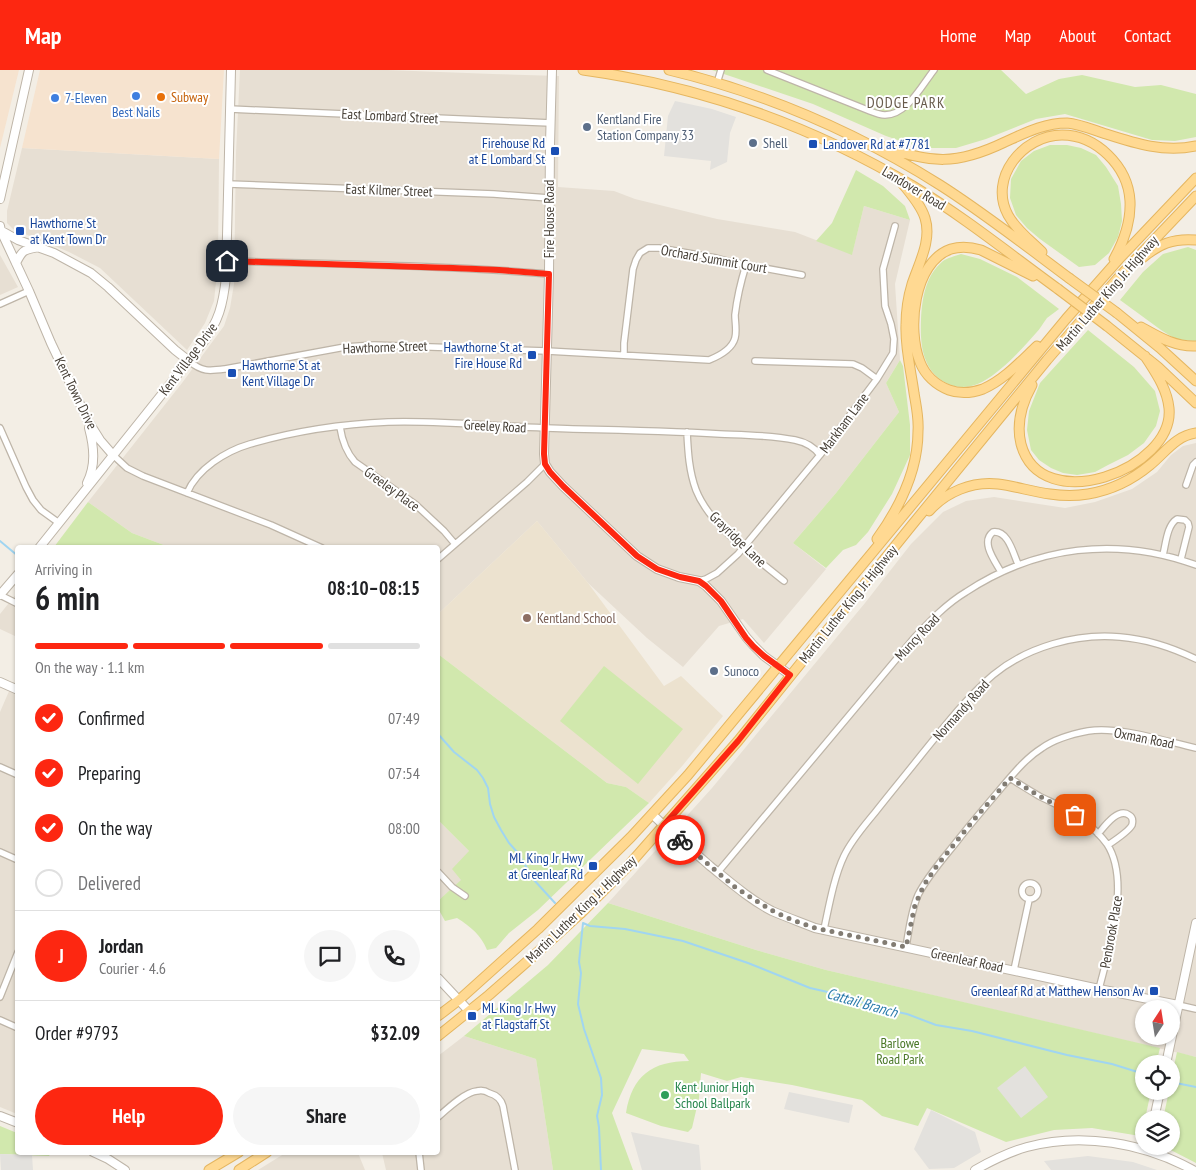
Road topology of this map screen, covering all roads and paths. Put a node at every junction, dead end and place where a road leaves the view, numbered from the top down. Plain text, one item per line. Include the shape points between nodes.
1 (29, 70) edge
2 (231, 70) edge
3 (552, 70) edge
4 (583, 70) edge
5 (669, 70) edge
6 (721, 70) edge
7 (767, 70) edge
8 (934, 70) edge
9 (717, 83) junction
10 (712, 98) junction
11 (230, 109) junction
12 (551, 123) junction
13 (855, 137) junction
14 (1196, 146) edge
15 (2, 175) edge
16 (899, 178) junction
17 (1196, 178) edge
18 (228, 184) junction
19 (1196, 196) edge
20 (550, 198) junction
21 (0, 199) edge
22 (894, 226) dead end
23 (0, 229) edge
24 (1196, 240) edge
25 (40, 247) junction
26 (227, 261) junction
27 (16, 263) junction
28 (746, 265) junction
29 (549, 274) junction
30 (802, 275) dead end
31 (1104, 275) junction
32 (1069, 278) junction
33 (1118, 278) junction
34 (1058, 289) junction
35 (29, 291) junction
36 (0, 304) edge
37 (1117, 313) junction
38 (1066, 319) junction
39 (1196, 346) edge
40 (547, 351) junction
41 (624, 354) junction
42 (1145, 356) junction
43 (1047, 360) junction
44 (189, 361) junction
45 (755, 361) dead end
46 (876, 379) junction
47 (1196, 381) edge
48 (1196, 403) edge
49 (88, 421) junction
50 (340, 427) junction
51 (0, 428) edge
52 (545, 429) junction
53 (688, 432) junction
54 (1196, 433) edge
55 (820, 455) junction
56 (113, 456) junction
57 (1196, 462) edge
58 (545, 464) junction
59 (1186, 485) dead end
60 (83, 493) junction
61 (187, 493) junction
62 (59, 523) junction
63 (455, 544) junction
64 (41, 545) edge
65 (315, 545) edge
66 (744, 547) junction
67 (1163, 554) junction
68 (440, 557) edge
69 (885, 559) junction
70 (1181, 559) junction
71 (1018, 564) junction
72 (1196, 565) edge
73 (857, 571) junction
74 (1001, 572) junction
75 (15, 578) edge
76 (699, 581) junction
77 (784, 582) dead end
78 (0, 595) edge
79 (15, 602) edge
80 (1196, 659) edge
81 (778, 666) junction
82 (790, 675) junction
83 (0, 682) edge
84 (15, 689) edge
85 (1196, 748) edge
86 (0, 767) edge
87 (15, 774) edge
88 (1010, 778) junction
89 (653, 815) junction
90 (664, 825) junction
91 (1098, 834) junction
92 (1108, 845) junction
93 (0, 852) edge
94 (15, 859) edge
95 (718, 872) junction
96 (440, 874) edge
97 (465, 896) dead end
98 (1030, 900) dead end
99 (1196, 923) edge
100 (824, 929) junction
101 (906, 947) junction
102 (15, 960) edge
103 (1014, 970) junction
104 (440, 980) edge
105 (1099, 989) junction
106 (0, 997) edge
107 (459, 1000) junction
108 (1153, 1000) edge
109 (1179, 1000) edge
110 (1180, 1005) edge
111 (1196, 1008) edge
112 (469, 1011) junction
113 (440, 1014) edge
114 (0, 1020) edge
115 (15, 1027) edge
116 (440, 1034) edge
117 (0, 1116) edge
118 (440, 1116) edge
119 (15, 1122) edge
120 (1135, 1146) edge
121 (99, 1155) edge
122 (234, 1155) edge
123 (262, 1155) edge
124 (419, 1155) edge
125 (1164, 1155) edge
126 (125, 1170) edge
127 (209, 1170) edge
128 (239, 1170) edge
129 (421, 1170) edge
130 (515, 1170) edge
131 (975, 1170) edge
132 (1193, 1170) edge

1 - 15 street
2 - 11 street, Kent Village Drive
3 - 12 street, Fire House Road
4 - 10 main road, Landover Road
5 - 9 main road, Landover Road
6 - 9 street
7 - 8 street via 886,115 904,107
9 - 10 main road
9 - 13 main road, Landover Road via 794,110
10 - 16 main road, Landover Road via 804,131
11 - 12 street, East Lombard Street
11 - 18 street, Kent Village Drive
12 - 20 street, Fire House Road
13 - 14 main road via 937,160 971,156 1040,127 1061,124 1081,126 1155,148
13 - 32 main road, Landover Road via 947,189
15 - 21 street
16 - 34 main road, Landover Road via 953,212
16 - 73 main road via 921,209 926,226 926,243 910,291 906,317 918,423 917,448 912,474 902,496
17 - 31 main road, Martin Luther King Jr. Highway
18 - 20 street, East Kilmer Street
18 - 26 street, Kent Village Drive
19 - 33 main road, Martin Luther King Jr. Highway
20 - 29 street, Fire House Road
22 - 46 street, Markham Lane via 884,269 885,306 894,339 893,353
23 - 25 street, Hawthorne Street via 18,240
23 - 27 street, Kent Town Drive
24 - 33 main road via 1164,244
25 - 27 street via 26,249
25 - 44 street, Hawthorne Street via 91,273
26 - 29 street
26 - 44 street, Kent Village Drive via 217,321
27 - 35 street, Kent Town Drive
28 - 30 street, Orchard Summit Court
28 - 41 street, Hawthorne Street via 740,284 735,339 727,350 709,360
28 - 41 street, Orchard Summit Court via 659,248 648,248 640,253 633,269
29 - 40 street, Fire House Road
31 - 32 main road via 1127,230 1130,202 1123,175 1099,147 1081,138 1055,135 1031,143 1016,156 1007,172 1003,195 1006,211 1017,228
31 - 38 main road, Martin Luther King Jr. Highway
32 - 37 main road, Landover Road, bridge
33 - 43 main road, Martin Luther King Jr. Highway
34 - 38 main road via 981,250 950,249 931,264 919,290 914,321 918,357 938,385 952,391 974,392 1004,376
34 - 42 main road, Landover Road, bridge
35 - 36 street
35 - 49 street, Kent Town Drive
37 - 39 main road via 1168,342
37 - 47 main road, Landover Road
38 - 73 main road, Martin Luther King Jr. Highway
40 - 41 street, Hawthorne Street
40 - 44 street, Hawthorne Street via 374,345 351,346 210,371 202,370
40 - 52 street, Fire House Road
42 - 43 main road via 1166,392 1170,413 1165,433 1150,450 1126,468 1078,482 1058,480 1040,471 1030,461 1021,443 1019,427 1023,404
42 - 48 main road, Landover Road
43 - 69 main road, Martin Luther King Jr. Highway
44 - 56 street, Kent Village Drive
45 - 46 street via 853,364
46 - 55 street, Markham Lane
49 - 56 street, Kent Town Drive
49 - 60 street via 93,457
50 - 52 street, Greeley Road via 421,422
50 - 61 street, Greeley Road via 267,439 231,451 200,474
50 - 63 street, Greeley Place via 345,446 355,462 415,504
51 - 62 street via 33,500
52 - 53 street, Greeley Road
52 - 58 street, Fire House Road
53 - 55 street, Greeley Road via 796,440
53 - 66 street, Grayridge Lane via 689,464 696,490 704,506
54 - 69 main road via 1171,444 1133,478 1097,492 1046,494 995,483 960,489 933,507
55 - 66 street, Markham Lane
56 - 60 street, Kent Village Drive
56 - 61 street, Kent Town Drive via 127,468
57 - 59 street
58 - 63 street
58 - 76 street via 563,486 637,556 669,574
60 - 62 street, Kent Village Drive
61 - 65 street, Kent Town Drive
62 - 64 street, Kent Village Drive
63 - 68 street
66 - 76 street, Markham Lane via 726,565
66 - 77 street, Grayridge Lane
67 - 70 street, Muncy Road
67 - 70 street via 1172,522 1177,518 1183,519 1189,527
67 - 71 street, Muncy Road via 1093,548 1057,553
69 - 82 main road, Martin Luther King Jr. Highway
70 - 72 street, Muncy Road
71 - 74 street, Muncy Road
71 - 74 street via 1005,536 993,532 988,544
73 - 81 main road, Martin Luther King Jr. Highway
74 - 95 street, Muncy Road via 965,592 920,632
75 - 78 street
76 - 81 street via 721,601 746,638
78 - 79 street
80 - 100 street, Normandy Road via 1163,645 1136,639 1096,637 1040,648 993,675 952,718 848,849
81 - 82 street
81 - 89 main road, Martin Luther King Jr. Highway
82 - 90 main road, Martin Luther King Jr. Highway via 738,741
83 - 84 street
85 - 88 street, Oxman Road via 1119,731 1090,731 1059,738 1043,747
86 - 87 street
88 - 91 street, Penbrook Place via 1075,815
88 - 101 street, Oxman Road via 924,885 915,905
89 - 90 street, Greenleaf Road
89 - 107 main road, Martin Luther King Jr. Highway via 532,936
90 - 95 street, Greenleaf Road
90 - 112 main road, Martin Luther King Jr. Highway via 580,914
91 - 92 street, Penbrook Place
91 - 92 street via 1116,816 1123,813 1131,816 1133,823 1130,828
92 - 105 street, Penbrook Place via 1115,863 1118,888
93 - 94 street
95 - 100 street, Greenleaf Road via 771,910
96 - 97 street
98 - 103 street
99 - 109 street
100 - 101 street, Greenleaf Road
101 - 103 street, Greenleaf Road
102 - 106 street
103 - 105 street, Greenleaf Road
104 - 107 street
105 - 108 street, Greenleaf Road
107 - 112 street
107 - 113 main road, Martin Luther King Jr. Highway
110 - 111 street, Greenleaf Road
112 - 116 main road, Martin Luther King Jr. Highway
114 - 115 street
117 - 119 street
118 - 130 street via 474,1091 496,1096 503,1106
120 - 131 street via 1084,1140 1056,1142 1012,1152
121 - 126 street
122 - 127 main road
123 - 128 main road
124 - 129 street
125 - 132 street

